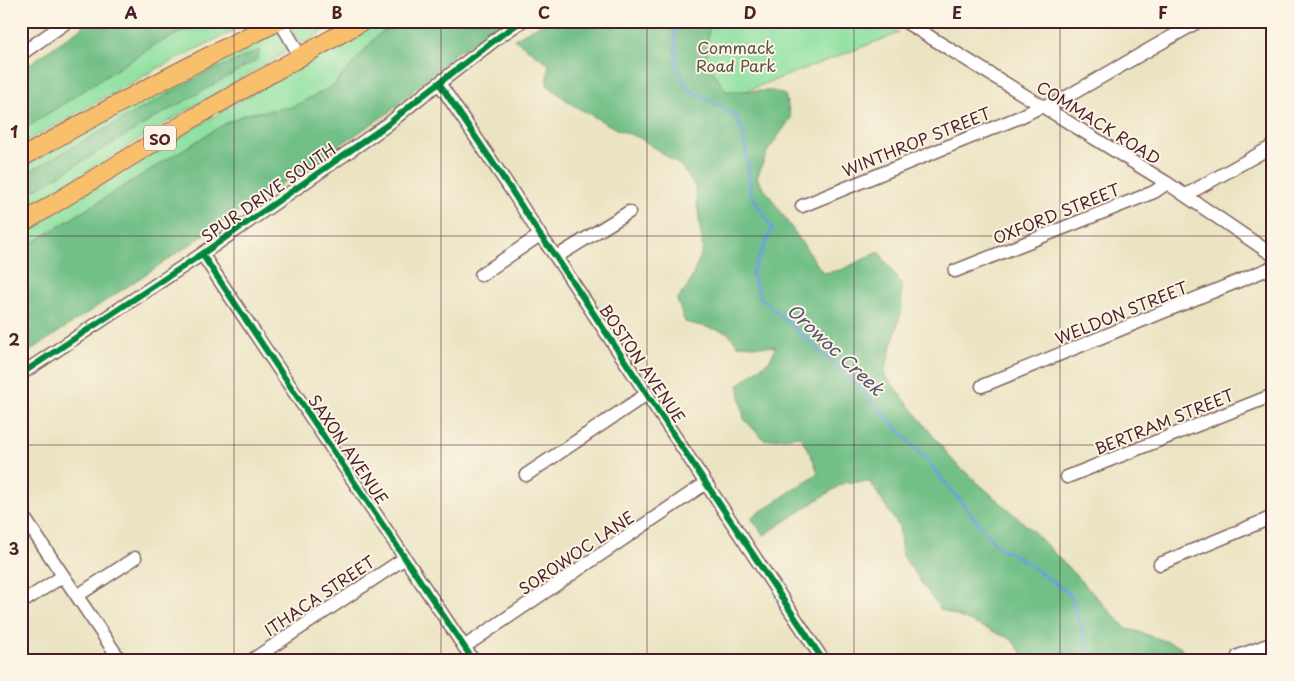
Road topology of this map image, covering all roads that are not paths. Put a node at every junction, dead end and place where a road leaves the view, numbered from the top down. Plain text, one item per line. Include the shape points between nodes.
1 (68, 21) edge
2 (280, 21) edge
3 (363, 21) edge
4 (522, 21) edge
5 (904, 21) edge
6 (1199, 21) edge
7 (21, 54) edge
8 (300, 56) junction
9 (439, 83) junction
10 (1042, 106) junction
11 (1273, 146) edge
12 (21, 158) edge
13 (1167, 183) junction
14 (1186, 195) junction
15 (802, 206) dead end
16 (629, 212) dead end
17 (21, 224) edge
18 (540, 235) junction
19 (202, 254) junction
20 (1273, 255) edge
21 (556, 257) junction
22 (1273, 267) edge
23 (955, 271) dead end
24 (481, 275) dead end
25 (21, 374) edge
26 (982, 386) dead end
27 (647, 394) junction
28 (1273, 395) edge
29 (526, 475) dead end
30 (1068, 477) dead end
31 (706, 483) junction
32 (21, 513) edge
33 (1273, 517) edge
34 (135, 558) dead end
35 (405, 558) junction
36 (1160, 564) dead end
37 (63, 576) junction
38 (77, 596) junction
39 (21, 603) edge
40 (1273, 643) edge
41 (464, 647) junction
42 (1238, 656) dead end
43 (120, 660) edge
44 (252, 660) edge
45 (473, 660) edge
46 (823, 660) edge

1 - 7 street
2 - 8 street
2 - 12 highway via 187,67
3 - 8 highway, SO
4 - 9 street, SPUR DRIVE SOUTH
5 - 10 street, COMMACK ROAD
6 - 10 street, WINTHROP STREET via 1056,103
8 - 17 highway, SO
9 - 18 street, BOSTON AVENUE
9 - 19 street, SPUR DRIVE SOUTH via 387,126
10 - 13 street, COMMACK ROAD
10 - 15 street, WINTHROP STREET
11 - 14 street
13 - 14 street, COMMACK ROAD
13 - 23 street, OXFORD STREET via 1154,192
14 - 20 street, COMMACK ROAD
16 - 21 street
18 - 21 street, BOSTON AVENUE
18 - 24 street
19 - 25 street, SPUR DRIVE SOUTH
19 - 35 street, SAXON AVENUE
21 - 27 street, BOSTON AVENUE
22 - 26 street, WELDON STREET
27 - 29 street
27 - 31 street, BOSTON AVENUE
28 - 30 street, BERTRAM STREET
31 - 41 street, SOROWOC LANE
31 - 46 street, BOSTON AVENUE
32 - 37 street
33 - 36 street
34 - 38 street
35 - 41 street, SAXON AVENUE
35 - 44 street, ITHACA STREET
37 - 38 street
37 - 39 street
38 - 43 street
40 - 42 street
41 - 45 street, SAXON AVENUE

